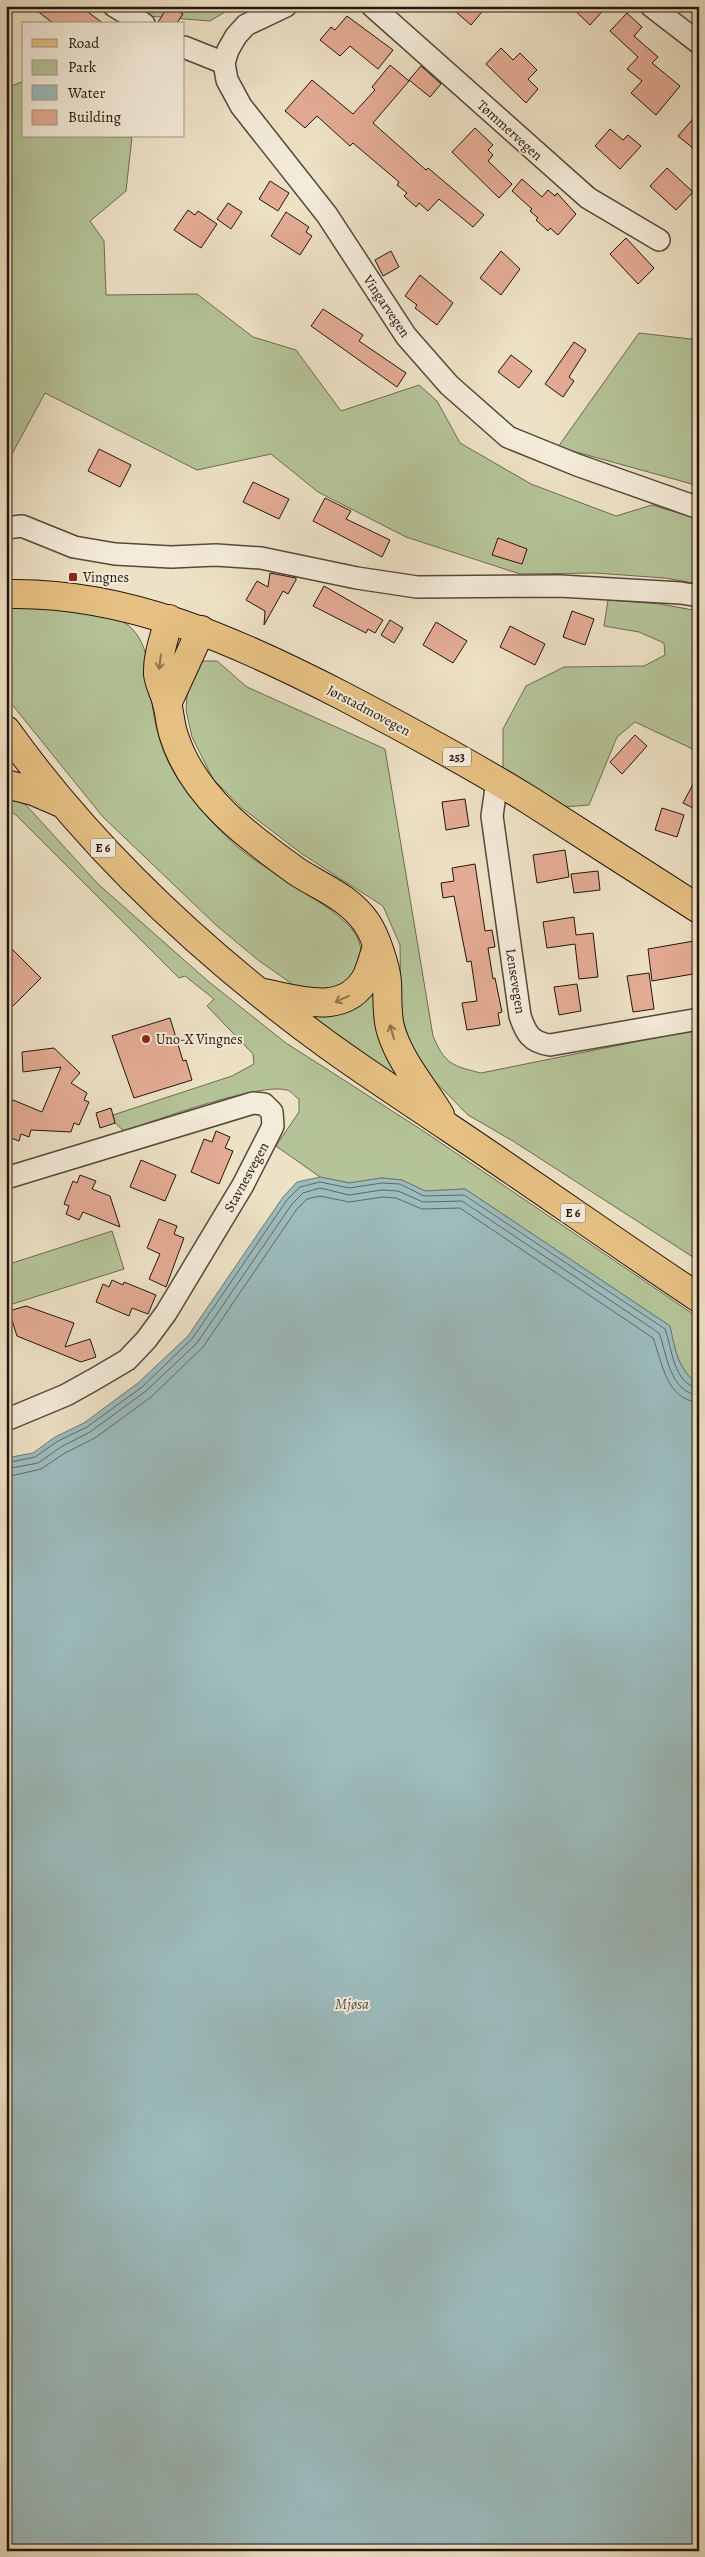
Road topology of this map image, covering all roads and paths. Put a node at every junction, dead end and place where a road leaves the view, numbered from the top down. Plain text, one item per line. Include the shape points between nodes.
1 (114, 6) edge
2 (286, 6) edge
3 (372, 6) edge
4 (651, 6) edge
5 (141, 22) edge
6 (699, 43) edge
7 (185, 47) edge
8 (224, 64) junction
9 (659, 240) dead end
10 (699, 508) edge
11 (6, 528) edge
12 (7, 591) edge
13 (699, 596) edge
14 (170, 619) junction
15 (201, 630) junction
16 (168, 704) junction
17 (6, 730) edge
18 (497, 781) junction
19 (6, 784) edge
20 (64, 804) junction
21 (699, 909) edge
22 (377, 946) junction
23 (261, 992) junction
24 (699, 1019) edge
25 (448, 1127) junction
26 (6, 1178) edge
27 (699, 1298) edge
28 (6, 1420) edge

1 - 5 street
2 - 8 street via 246,25 232,43
3 - 9 street, Tømmervegen via 588,198
4 - 6 street
7 - 8 street
8 - 10 street, Vingarvegen via 233,94 327,215 406,336 478,413 508,437 577,466
11 - 13 street via 22,526 74,547 114,554 261,558 417,587 560,586
12 - 14 main road, Jørstadmovegen / 253 via 93,600
14 - 15 main road, Jørstadmovegen / 253
14 -> 16 main road via 158,675
15 - 16 main road
15 - 18 main road, Jørstadmovegen / 253 via 286,666
16 - 22 main road via 169,719 179,750 213,802 270,852 353,907 366,922
17 - 20 main road, E 6
18 - 21 main road, Jørstadmovegen / 253
18 - 24 street, Lensevegen via 492,816 520,1016 525,1032 539,1043 550,1045
19 - 20 main road
20 - 23 main road, E 6 via 145,891
22 -> 23 main road via 362,985 345,998 322,1004
25 -> 22 main road via 412,1076 396,1045 387,1011 387,979
23 - 25 main road, E 6 via 329,1046
25 - 27 main road, E 6
26 - 28 street, Stavnesvegen via 253,1103 264,1104 272,1112 272,1126 243,1186 166,1313 146,1340 127,1360 66,1395

